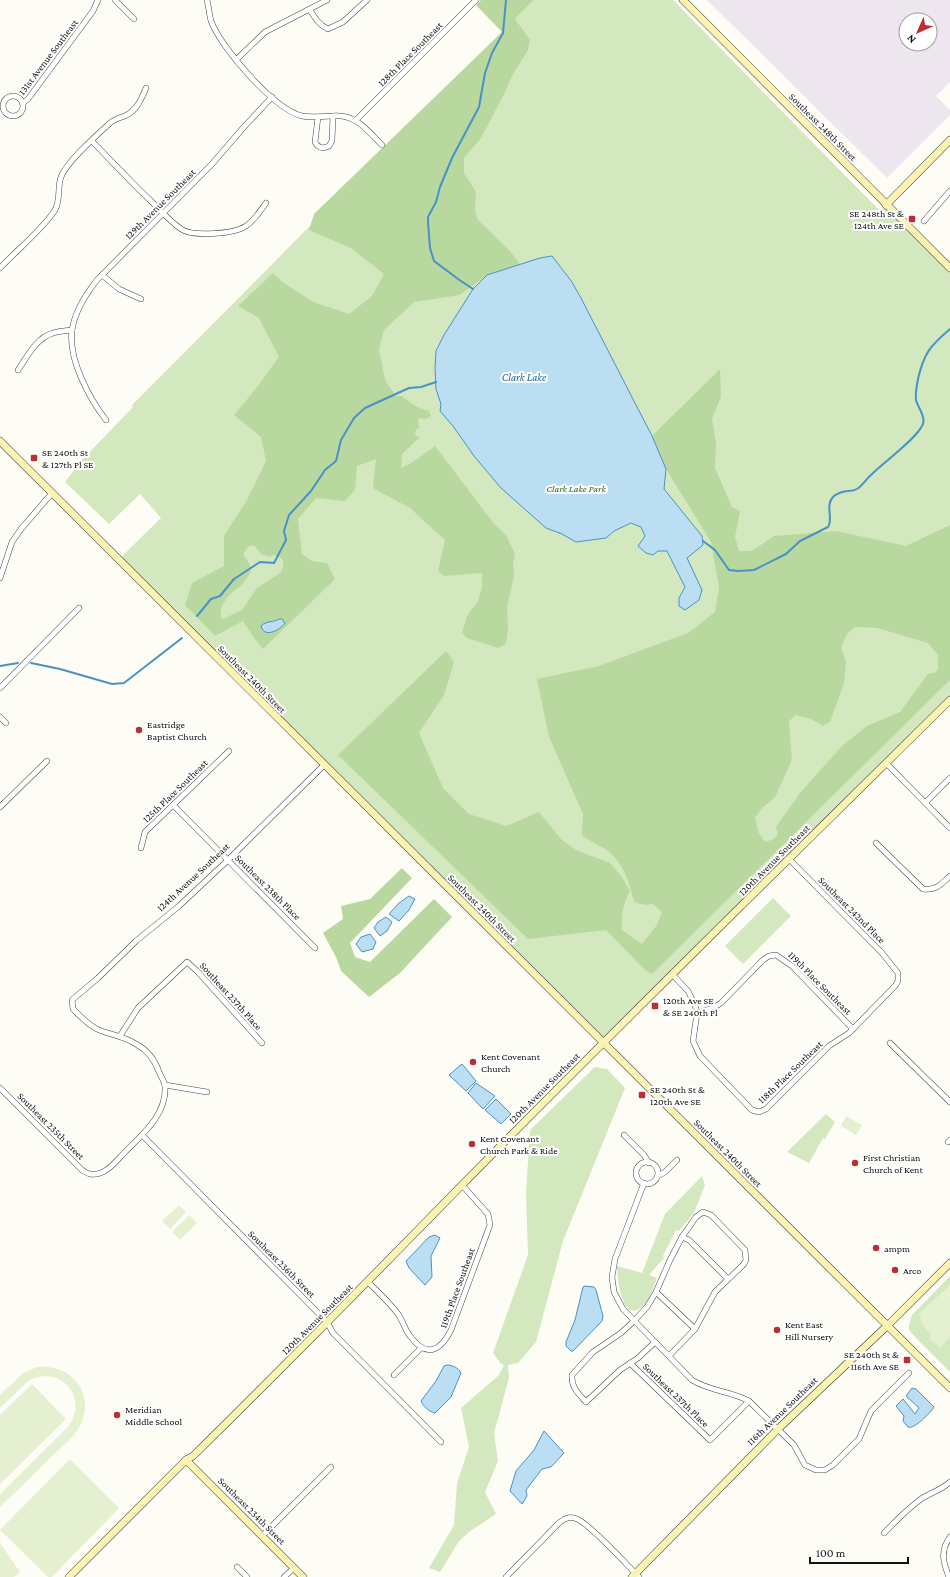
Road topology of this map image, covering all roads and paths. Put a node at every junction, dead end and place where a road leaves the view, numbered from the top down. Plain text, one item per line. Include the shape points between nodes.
1 (98, 0) edge
2 (115, 0) edge
3 (207, 0) edge
4 (328, 0) edge
5 (367, 0) edge
6 (476, 0) edge
7 (683, 0) edge
8 (310, 10) junction
9 (134, 19) dead end
10 (236, 60) junction
11 (146, 88) dead end
12 (272, 97) junction
13 (23, 103) junction
14 (333, 116) junction
15 (318, 117) junction
16 (356, 120) junction
17 (950, 140) edge
18 (92, 141) junction
19 (382, 145) dead end
20 (950, 190) edge
21 (266, 203) dead end
22 (886, 205) junction
23 (164, 214) junction
24 (924, 221) dead end
25 (0, 268) edge
26 (950, 268) edge
27 (102, 276) junction
28 (141, 299) dead end
29 (72, 330) junction
30 (18, 370) dead end
31 (106, 420) dead end
32 (0, 441) edge
33 (52, 493) junction
34 (0, 578) edge
35 (79, 608) dead end
36 (0, 688) edge
37 (950, 700) edge
38 (0, 717) edge
39 (6, 723) dead end
40 (229, 751) dead end
41 (47, 761) dead end
42 (886, 764) junction
43 (324, 765) junction
44 (950, 778) edge
45 (925, 803) junction
46 (173, 805) junction
47 (0, 807) edge
48 (950, 828) edge
49 (876, 843) dead end
50 (141, 848) dead end
51 (789, 859) junction
52 (228, 860) junction
53 (950, 876) edge
54 (315, 948) dead end
55 (672, 974) junction
56 (898, 976) joint
57 (697, 1013) junction
58 (853, 1029) junction
59 (120, 1036) junction
60 (262, 1043) dead end
61 (604, 1043) junction
62 (890, 1043) dead end
63 (165, 1085) junction
64 (0, 1088) edge
65 (207, 1092) dead end
66 (950, 1102) edge
67 (142, 1135) junction
68 (624, 1135) dead end
69 (678, 1160) dead end
70 (649, 1163) junction
71 (658, 1176) junction
72 (644, 1183) junction
73 (462, 1185) junction
74 (682, 1237) junction
75 (950, 1263) edge
76 (728, 1279) junction
77 (368, 1282) junction
78 (656, 1292) junction
79 (327, 1322) junction
80 (634, 1322) junction
81 (888, 1324) junction
82 (695, 1329) junction
83 (655, 1342) junction
84 (422, 1348) junction
85 (668, 1356) junction
86 (630, 1363) junction
87 (910, 1373) dead end
88 (394, 1375) dead end
89 (950, 1388) edge
90 (749, 1401) junction
91 (778, 1429) junction
92 (441, 1442) dead end
93 (186, 1460) junction
94 (331, 1467) dead end
95 (950, 1482) edge
96 (884, 1533) dead end
97 (262, 1536) junction
98 (950, 1537) edge
99 (237, 1567) dead end
100 (294, 1568) junction
101 (635, 1576) edge
102 (69, 1577) edge
103 (247, 1577) edge
104 (284, 1577) edge
105 (303, 1577) edge
106 (506, 1577) edge
107 (949, 1577) edge

1 - 13 street, 131st Avenue Southeast via 93,12
2 - 9 street
3 - 10 street via 211,21
4 - 8 street
5 - 8 street via 343,22 328,29 317,22
6 - 16 street, 128th Place Southeast
7 - 22 street, Southeast 248th Street
8 - 10 street via 265,32
10 - 12 street
11 - 18 street via 136,108 113,120
12 - 15 street via 284,108 295,113
12 - 23 street, 129th Avenue Southeast
13 - 13 street, 131st Avenue Southeast via 19,98 9,98 4,103 4,110 10,116 16,116 23,110
14 - 15 street
14 - 15 street via 332,141 329,146 323,148 315,142
14 - 16 street via 344,115
16 - 19 street
17 - 22 street
18 - 23 street
18 - 25 street via 63,173 58,204 52,214
20 - 24 street
21 - 23 street via 256,218 245,227 230,232 188,232
22 - 26 street, Southeast 248th Street
23 - 27 street, 129th Avenue Southeast
27 - 28 street via 119,289
27 - 29 street, 129th Avenue Southeast via 84,298
29 - 30 street via 52,333 42,338
29 - 31 street via 80,373 92,399
32 - 33 street, Southeast 240th Street
33 - 34 street via 12,542
33 - 43 street, Southeast 240th Street
35 - 36 street
37 - 42 street, 120th Avenue Southeast
38 - 39 street
40 - 46 street, 125th Place Southeast
41 - 47 street
42 - 45 street
42 - 51 street, 120th Avenue Southeast
43 - 52 street, 124th Avenue Southeast
43 - 61 street, Southeast 240th Street
44 - 45 street
45 - 48 street
46 - 50 street, 125th Place Southeast via 145,832
46 - 52 street, Southeast 238th Place
49 - 53 street via 923,889 937,888
51 - 55 street, 120th Avenue Southeast
51 - 56 street, Southeast 242nd Place via 896,968
52 - 54 street, Southeast 238th Place
52 - 59 street, 124th Avenue Southeast via 72,1000 73,1009 89,1024 98,1030
55 - 57 street via 688,991
55 - 61 street, 120th Avenue Southeast
56 - 58 street, 118th Place Southeast via 895,986
57 - 58 street, 119th Place Southeast via 721,1003 763,960 776,955 792,966
57 - 58 street, 118th Place Southeast via 693,1041 700,1056 752,1110 759,1112 766,1110 829,1046
59 - 60 street, Southeast 237th Place via 138,1008 187,962
59 - 63 street via 148,1053 157,1065
61 - 73 street, 120th Avenue Southeast
61 - 81 street, Southeast 240th Street
62 - 66 street
63 - 65 street
63 - 67 street via 163,1102 157,1116
64 - 67 street, Southeast 235th Street via 82,1170 90,1174 107,1170
67 - 79 street, Southeast 236th Street
68 - 70 street
69 - 71 street
70 - 71 street via 656,1167
70 - 72 street via 640,1166 637,1172 638,1179
71 - 72 street via 650,1184
72 - 80 street via 615,1259 612,1277 617,1300
73 - 77 street, 120th Avenue Southeast
73 - 84 street, 119th Place Southeast via 488,1214 490,1225 448,1336 435,1350 428,1351
74 - 76 street via 689,1240
74 - 76 street via 703,1212 711,1215 745,1250 744,1264
74 - 78 street
75 - 81 street, 116th Avenue Southeast
76 - 82 street via 714,1292
77 - 79 street, 120th Avenue Southeast
77 - 84 street via 398,1313 409,1335
78 - 80 street via 648,1307
78 - 82 street
79 - 92 street, Southeast 236th Street via 333,1333
79 - 93 street, 120th Avenue Southeast via 194,1456
80 - 83 street
80 - 86 street via 593,1352 572,1375 571,1383 586,1402
81 - 89 street, Southeast 240th Street
81 - 91 street, 116th Avenue Southeast
82 - 85 street
83 - 85 street
83 - 86 street
84 - 88 street
85 - 90 street via 700,1385
86 - 90 street, Southeast 237th Place via 710,1440
87 - 91 street via 871,1411 859,1439 834,1465 825,1470 816,1470 804,1465 794,1445
90 - 91 street
91 - 101 street, 116th Avenue Southeast
93 - 97 street, Southeast 234th Street
93 - 102 street, 120th Avenue Southeast
94 - 97 street
95 - 96 street via 922,1498
97 - 100 street, Southeast 234th Street
98 - 107 street via 942,1551
99 - 103 street
100 - 104 street
100 - 105 street, Southeast 234th Street
101 - 106 street via 584,1522 568,1518 560,1522

